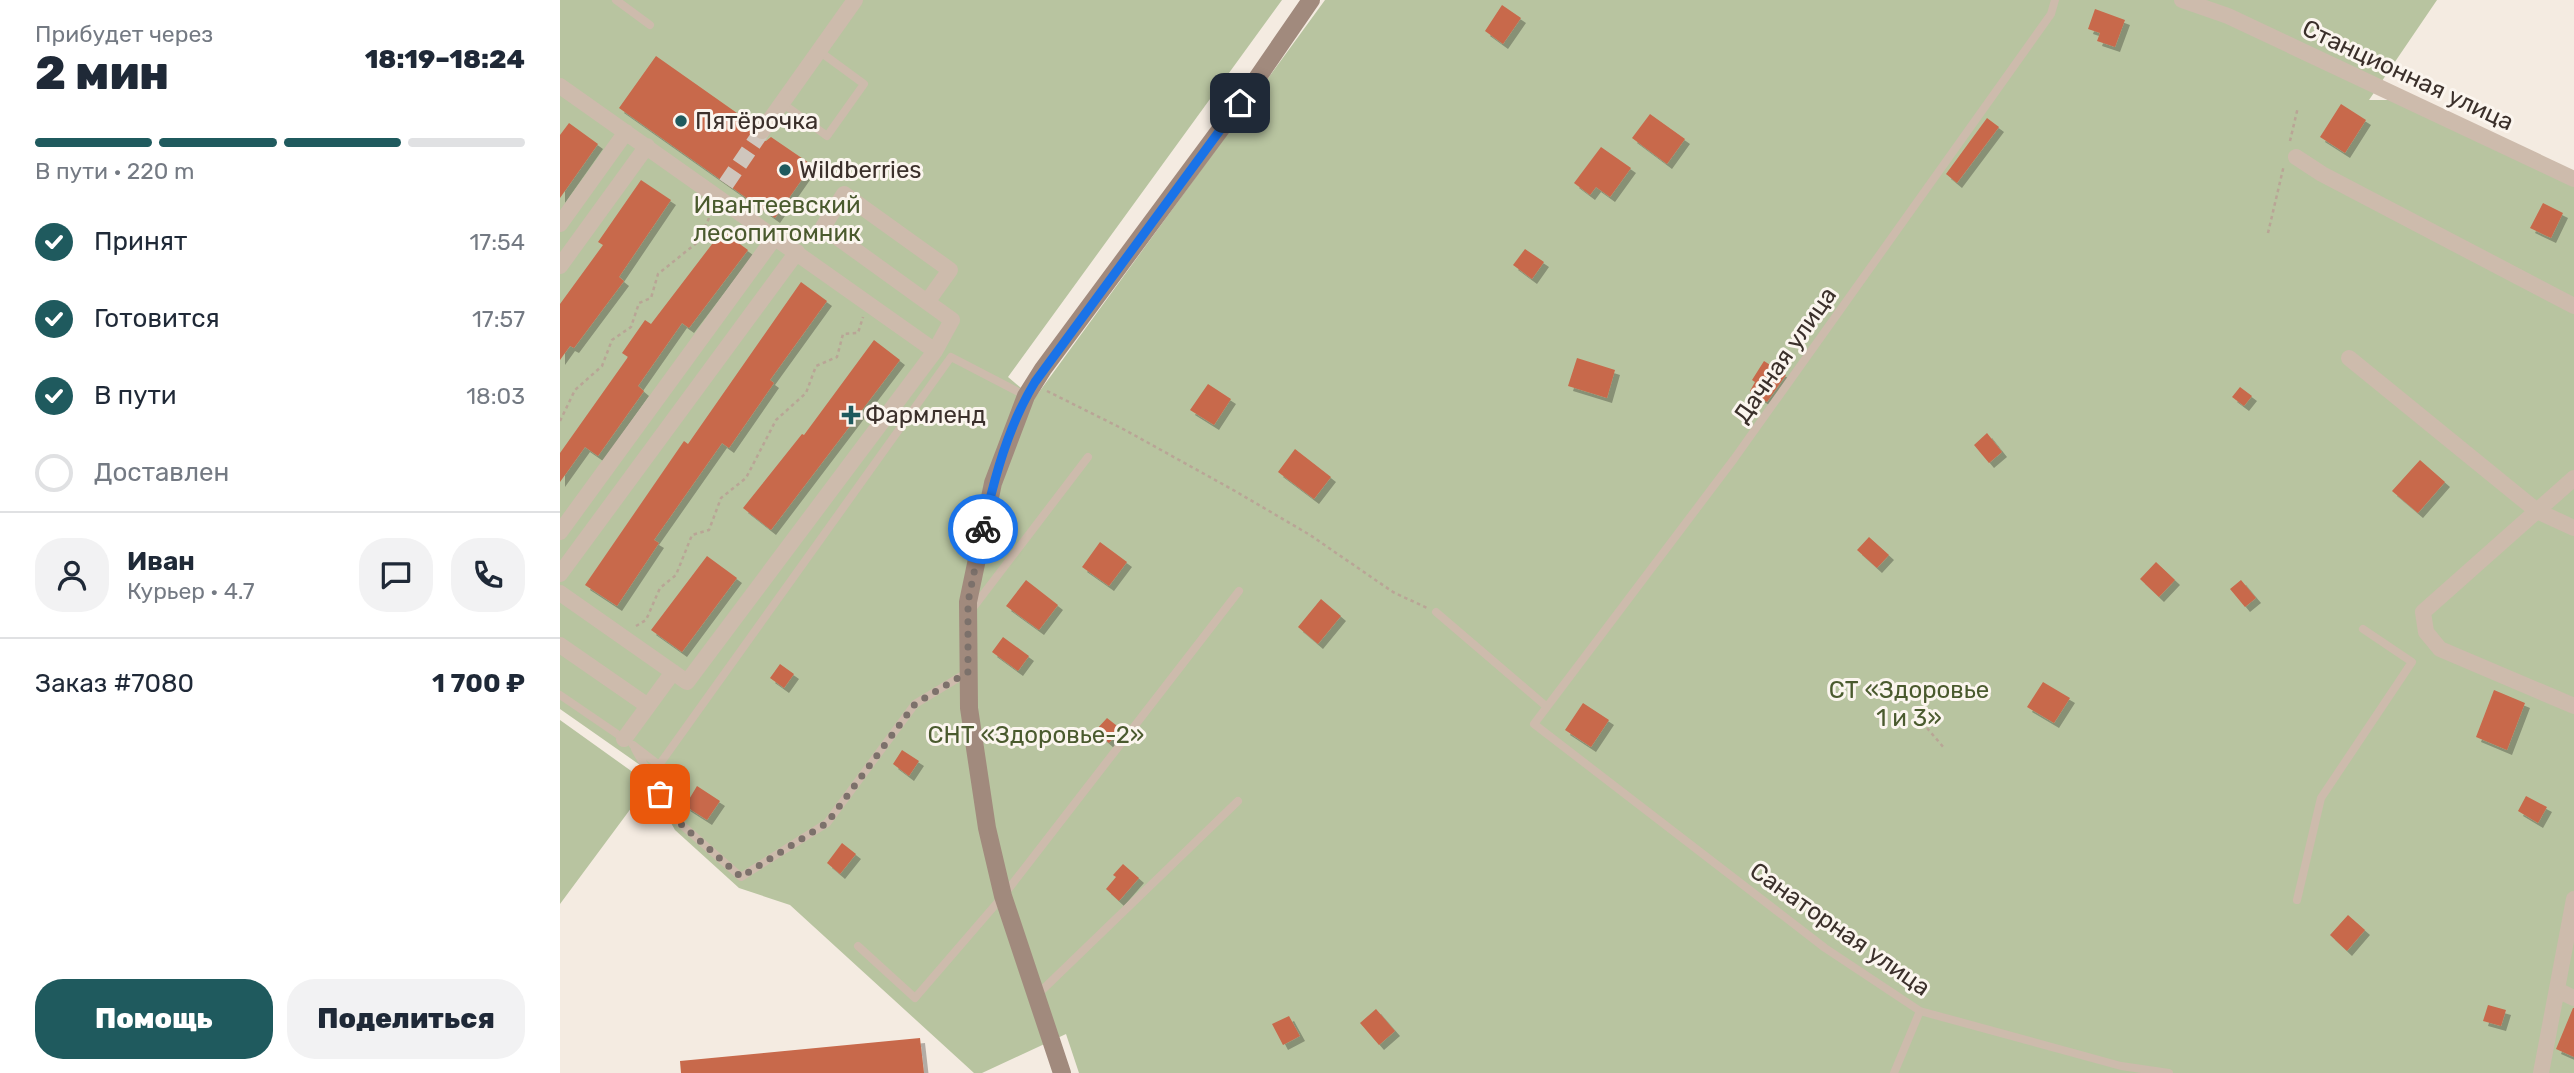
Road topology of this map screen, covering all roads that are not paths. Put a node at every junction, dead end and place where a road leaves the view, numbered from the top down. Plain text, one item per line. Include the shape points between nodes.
1 (616, 0) edge
2 (855, 0) edge
3 (1311, 0) edge
4 (2055, 0) edge
5 (2182, 0) edge
6 (650, 25) dead end
7 (819, 51) junction
8 (560, 86) edge
9 (782, 103) junction
10 (762, 131) tunnel mouth
11 (626, 132) junction
12 (647, 146) junction
13 (2290, 153) road end
14 (2574, 179) edge
15 (560, 223) edge
16 (775, 237) junction
17 (797, 252) junction
18 (560, 266) edge
19 (927, 302) junction
20 (2574, 306) edge
21 (934, 351) junction
22 (2349, 358) dead end
23 (1026, 396) junction
24 (1088, 457) dead end
25 (2574, 478) edge
26 (2537, 511) junction
27 (2574, 528) edge
28 (560, 531) edge
29 (560, 574) edge
30 (1239, 591) dead end
31 (560, 593) edge
32 (1436, 612) road end
33 (968, 614) junction
34 (2363, 629) dead end
35 (560, 645) edge
36 (673, 672) junction
37 (968, 672) junction
38 (560, 695) edge
39 (648, 706) junction
40 (2574, 706) edge
41 (1547, 707) junction
42 (1534, 724) joint
43 (628, 742) junction
44 (1238, 801) dead end
45 (1003, 896) junction
46 (2297, 900) dead end
47 (2574, 900) edge
48 (858, 946) dead end
49 (2557, 990) junction
50 (1037, 996) junction
51 (2574, 998) edge
52 (1920, 1011) junction
53 (1062, 1073) edge
54 (1894, 1073) edge
55 (2169, 1073) edge
56 (2541, 1073) edge

1 - 6 lane
2 - 7 street
3 - 23 main road
4 - 41 lane, Дачная улица via 2051,14 1734,459
5 - 14 street, Станционная улица via 2228,16
7 - 9 street
7 - 9 lane via 864,84 827,136
8 - 11 street
9 - 10 street
11 - 12 street
11 - 15 street
12 - 16 street via 722,190
12 - 18 street
13 - 20 street
16 - 17 street
16 - 28 street
17 - 21 street
17 - 29 street
19 - 19 street via 950,270 844,194 823,228
19 - 21 street via 952,320
21 - 36 street via 687,682
22 - 26 street
23 - 33 main road via 993,483
23 - 43 lane via 951,358 659,765
24 - 33 lane
25 - 26 street
26 - 27 street
26 - 40 street via 2423,612 2426,632 2440,649
30 - 45 lane
31 - 36 street
32 - 41 lane
33 - 37 main road
34 - 46 lane via 2412,662 2322,798
35 - 39 street
36 - 39 street
37 - 43 lane via 915,704 827,823 741,877 674,818
37 - 45 main road via 985,814
38 - 43 lane
39 - 43 street
41 - 42 lane, Дачная улица
42 - 52 lane, Санаторная улица via 1825,948
44 - 50 lane
45 - 48 lane via 915,998
45 - 50 main road
47 - 49 street
49 - 51 street
49 - 56 street
50 - 53 main road
52 - 54 lane
52 - 55 lane, Санаторная улица via 2121,1066

